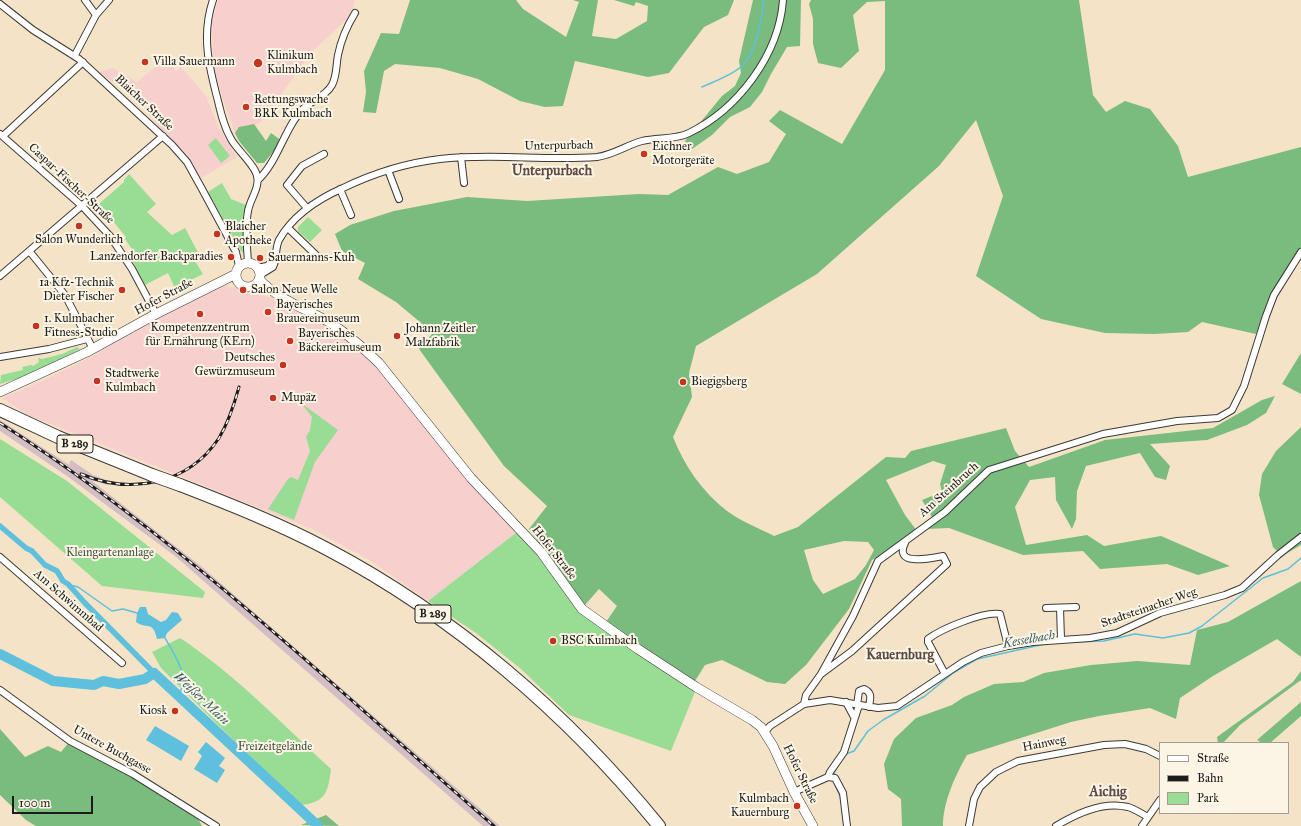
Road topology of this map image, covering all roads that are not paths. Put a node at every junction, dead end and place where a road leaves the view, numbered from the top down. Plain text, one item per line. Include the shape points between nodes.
1 (85, 0) edge
2 (109, 0) edge
3 (213, 0) edge
4 (783, 0) edge
5 (0, 4) edge
6 (355, 13) dead end
7 (96, 15) junction
8 (75, 56) junction
9 (83, 62) junction
10 (1, 135) edge
11 (163, 136) junction
12 (324, 154) dead end
13 (461, 157) junction
14 (388, 170) junction
15 (258, 180) junction
16 (464, 183) dead end
17 (340, 190) junction
18 (399, 199) dead end
19 (82, 206) junction
20 (307, 208) junction
21 (351, 215) dead end
22 (288, 228) junction
23 (30, 252) junction
24 (1301, 252) edge
25 (316, 254) dead end
26 (241, 270) junction
27 (0, 276) edge
28 (258, 277) junction
29 (156, 314) junction
30 (87, 339) junction
31 (93, 349) junction
32 (0, 356) edge
33 (0, 392) edge
34 (0, 410) edge
35 (1301, 538) edge
36 (905, 542) junction
37 (0, 556) edge
38 (1076, 607) dead end
39 (1046, 608) dead end
40 (1060, 608) junction
41 (1061, 639) junction
42 (1008, 646) junction
43 (122, 663) dead end
44 (821, 674) junction
45 (945, 674) junction
46 (0, 690) edge
47 (846, 702) junction
48 (804, 704) junction
49 (858, 705) junction
50 (869, 707) junction
51 (854, 717) junction
52 (765, 732) junction
53 (1159, 756) edge
54 (831, 777) junction
55 (794, 792) junction
56 (1159, 801) edge
57 (1148, 817) junction
58 (216, 826) edge
59 (658, 826) edge
60 (813, 826) edge
61 (847, 826) edge
62 (969, 826) edge
63 (1056, 826) edge
64 (1142, 826) edge

1 - 7 street
2 - 7 street
3 - 15 street via 208,14 206,34 210,74 226,129 235,146 256,172
4 - 13 street, Unterpurbach via 773,42 749,84 720,112 688,134 642,141 598,157
5 - 8 street, Blaicher Straße via 33,30
6 - 15 street via 343,38 332,86 297,117 272,162
7 - 8 street
8 - 9 street, Blaicher Straße
9 - 10 street
9 - 11 street, Blaicher Straße
10 - 19 street, Caspar-Fischer-Straße
11 - 19 street
11 - 26 street, Blaicher Straße via 187,162 236,252
12 - 20 street via 302,166 287,184
13 - 14 street, Unterpurbach via 425,161
13 - 16 street
14 - 17 street, Unterpurbach via 361,179
14 - 18 street
15 - 26 street via 248,214
17 - 20 street, Unterpurbach
17 - 21 street
19 - 23 street
19 - 29 street, Caspar-Fischer-Straße via 121,250
20 - 22 street, Unterpurbach
22 - 25 street
22 - 28 street, Unterpurbach via 277,244 273,267
23 - 27 street
23 - 30 street via 66,295
24 - 36 street, Am Steinbruch via 1274,295 1244,386 1232,410 1218,418 1177,421 1103,434 989,470 945,512
26 - 28 street, Hofer Straße
26 - 28 street via 244,286
26 - 29 street, Hofer Straße
28 - 52 street, Hofer Straße via 271,290 331,324 379,363 471,478 541,552 582,609 696,687 752,720
29 - 31 street, Hofer Straße
30 - 31 street
30 - 32 street via 42,350
31 - 33 street, Hofer Straße
34 - 59 highway, B 289, bridge via 58,437 251,513 368,571 425,608 487,655 551,711 591,750
35 - 41 street, Stadtsteinacher Weg via 1242,588 1160,613 1118,633 1090,638
36 - 44 street, Am Steinbruch via 878,561 853,616
36 - 44 street via 903,552 907,557 919,560 943,556 947,564 852,651
37 - 43 street, Am Schwimmbad
38 - 40 street
39 - 40 street
40 - 41 street
41 - 42 street, Stadtsteinacher Weg
42 - 45 street, Stadtsteinacher Weg via 981,653
42 - 45 street via 1000,614 953,626 928,639
44 - 48 street via 806,695
45 - 50 street, Stadtsteinacher Weg via 897,706 884,709
46 - 58 street, Untere Buchgasse via 70,741 133,774
47 - 48 street via 830,700
47 - 49 street, Stadtsteinacher Weg
47 - 51 street
48 - 52 street
49 - 50 street, Stadtsteinacher Weg
49 - 50 street via 859,691 864,689 870,694
49 - 51 street
51 - 54 street via 844,752 830,772
52 - 55 street, Hofer Straße via 774,746
53 - 62 street, Hainweg via 1135,746 1119,744 1018,761 996,772 980,787 974,799
54 - 55 street
54 - 61 street via 843,793
55 - 60 street, Hofer Straße
56 - 57 street
57 - 63 street via 1129,807 1114,805 1078,814
57 - 64 street

